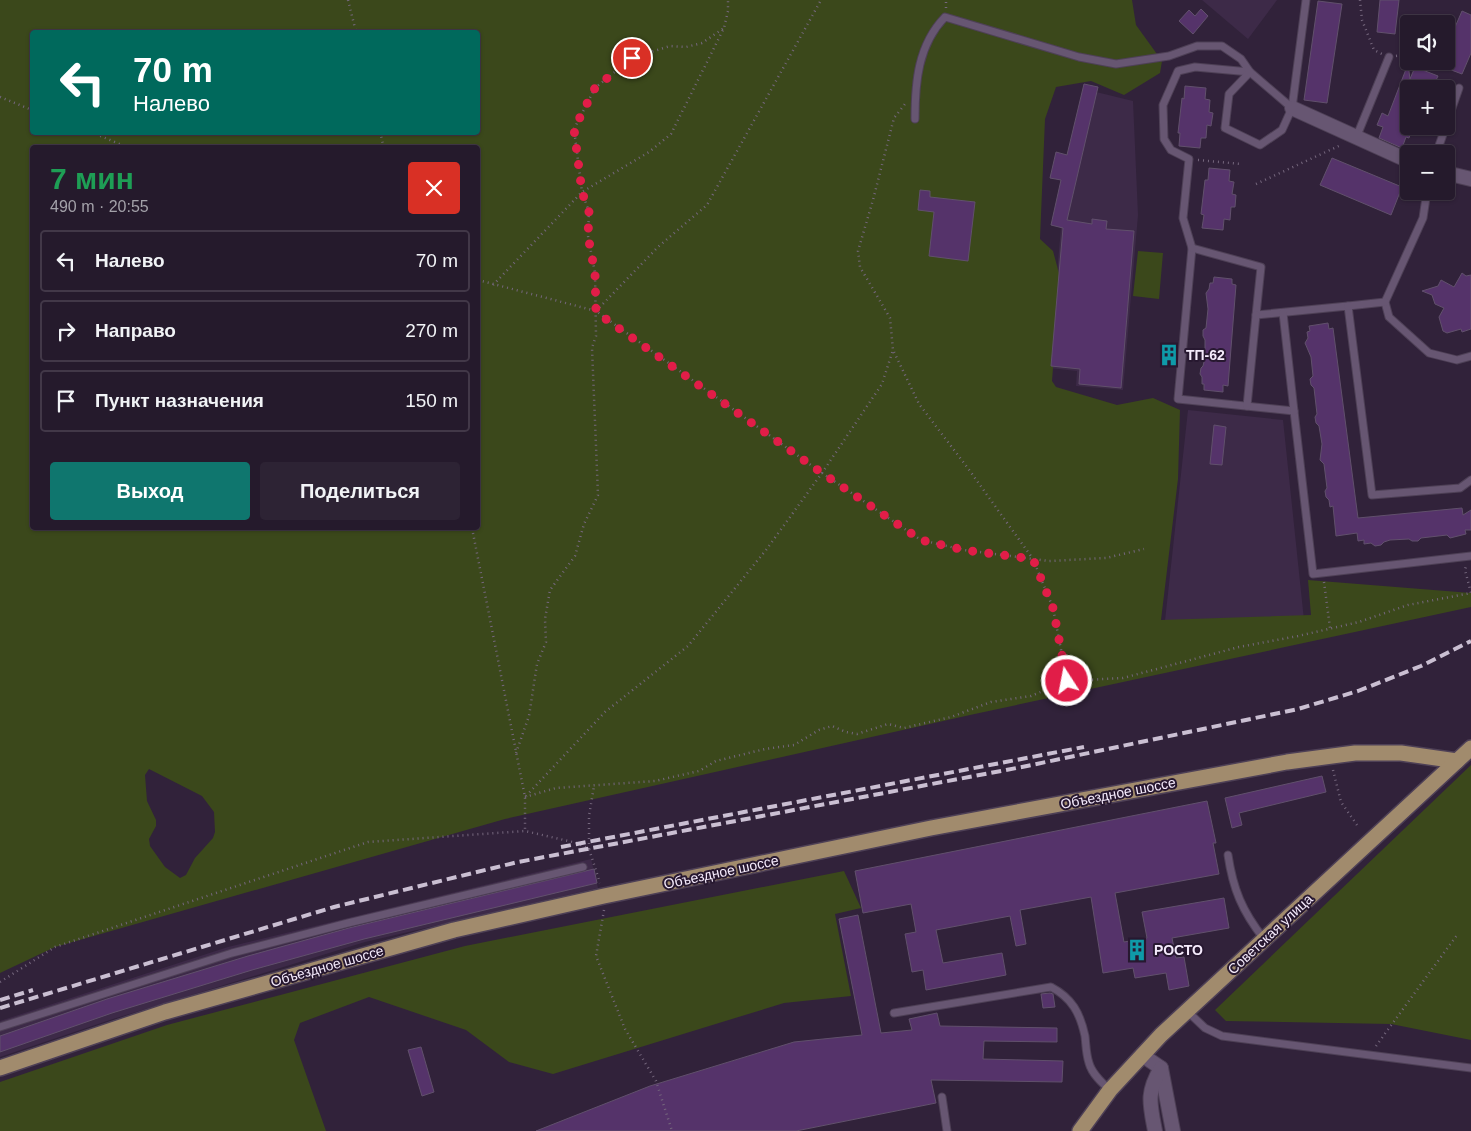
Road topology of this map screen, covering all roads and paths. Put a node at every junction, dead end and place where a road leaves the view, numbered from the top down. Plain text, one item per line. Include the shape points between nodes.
1 (348, 0) edge
2 (728, 0) edge
3 (820, 0) edge
4 (1306, 0) edge
5 (1360, 0) edge
6 (724, 28) junction
7 (356, 30) edge
8 (1400, 55) edge
9 (1389, 57) junction
10 (1250, 72) junction
11 (915, 87) junction
12 (1459, 88) dead end
13 (0, 97) edge
14 (1455, 100) edge
15 (1292, 108) junction
16 (30, 109) edge
17 (915, 119) dead end
18 (98, 135) edge
19 (1356, 138) junction
20 (122, 145) edge
21 (1400, 157) edge
22 (1189, 159) junction
23 (1241, 164) dead end
24 (1455, 175) edge
25 (1471, 178) edge
26 (1256, 184) dead end
27 (582, 192) junction
28 (1426, 200) edge
29 (1192, 248) junction
30 (480, 281) edge
31 (493, 285) junction
32 (1385, 302) junction
33 (1348, 306) junction
34 (596, 312) junction
35 (1283, 313) junction
36 (1256, 315) junction
37 (894, 350) junction
38 (1471, 356) edge
39 (1247, 406) junction
40 (1294, 411) junction
41 (822, 473) junction
42 (1471, 480) edge
43 (472, 530) edge
44 (1144, 549) dead end
45 (1470, 556) edge
46 (1033, 559) junction
47 (1323, 573) junction
48 (1330, 629) junction
49 (1067, 681) junction
50 (1471, 748) edge
51 (516, 753) junction
52 (1330, 756) junction
53 (1457, 761) junction
54 (594, 785) junction
55 (525, 797) junction
56 (1357, 825) dead end
57 (525, 831) junction
58 (589, 849) junction
59 (1228, 855) dead end
60 (583, 867) dead end
61 (604, 896) junction
62 (1457, 935) dead end
63 (1264, 939) junction
64 (0, 982) edge
65 (1186, 1011) junction
66 (894, 1013) dead end
67 (0, 1027) edge
68 (1374, 1049) dead end
69 (1142, 1055) junction
70 (0, 1068) edge
71 (1162, 1068) junction
72 (1471, 1068) edge
73 (1110, 1090) junction
74 (942, 1097) dead end
75 (672, 1131) edge
76 (947, 1131) edge
77 (1080, 1131) edge
78 (1155, 1131) edge
79 (1173, 1131) edge

1 - 7 path
2 - 6 path
3 - 34 path via 707,205 658,247
4 - 15 lane
5 - 9 path via 1362,20 1374,50
6 - 27 path via 671,134 649,152
6 - 27 path via 702,43 670,46 632,58 595,88 574,129
8 - 9 path
9 - 19 lane
10 - 11 lane via 1241,59 1222,46 1197,46 1169,56 1116,64 945,17 934,28 919,65
10 - 15 lane
10 - 15 lane via 1229,94 1225,128 1260,145 1282,130
10 - 22 lane via 1194,67 1178,71 1163,105 1164,139 1171,150
11 - 17 lane
11 - 37 path via 894,118 858,251 860,268 890,318
12 - 14 lane
13 - 16 path
15 - 19 street
18 - 20 path
19 - 21 street
19 - 26 path
22 - 23 path
22 - 29 lane via 1182,218
24 - 25 street
27 - 31 path
27 - 34 path via 589,212 588,236 595,273
28 - 32 lane via 1423,218
29 - 36 lane via 1261,267
29 - 39 lane via 1178,399
30 - 31 path
31 - 34 path
32 - 33 lane
32 - 38 lane via 1389,317 1429,353 1456,360
33 - 35 lane
33 - 42 lane via 1372,495 1460,488
34 - 41 path
34 - 51 path via 596,336 592,348 598,495 584,524 575,556 550,590 546,642 537,664 529,716
35 - 36 lane
35 - 40 lane
36 - 39 lane
37 - 41 path via 882,384
37 - 46 path via 919,404
39 - 40 lane
40 - 47 lane via 1313,574
41 - 46 path via 921,540 964,550
41 - 55 path via 766,550 688,646 605,712
43 - 51 path
44 - 46 path via 1106,558
45 - 47 lane
45 - 48 path via 1465,570 1471,593 1408,605
46 - 49 path via 1053,608
47 - 48 path
48 - 49 path via 1239,647 1123,678
49 - 54 path via 1031,696 991,702 951,717 904,728 888,724 857,734 832,726 818,730 794,745 716,761 699,771 655,781
50 - 53 main road, Советская улица
51 - 55 path
52 - 53 main road, Объездное шоссе via 1401,753
52 - 56 path via 1341,802
52 - 61 main road, Объездное шоссе via 931,828
53 - 63 main road, Советская улица
54 - 55 path via 556,788
54 - 58 path via 589,816
55 - 57 path
57 - 58 path via 577,843
57 - 64 path via 368,842 55,947
58 - 61 path
59 - 63 lane via 1233,886
60 - 67 lane via 232,953
61 - 70 main road, Объездное шоссе via 454,930 221,996
61 - 75 path via 596,956 625,1029 656,1081
62 - 68 path
63 - 65 main road, Советская улица
65 - 69 main road, Советская улица
65 - 72 lane via 1205,1028 1222,1036
66 - 73 lane via 1051,987 1071,1000 1082,1024 1089,1064
69 - 71 street
69 - 73 main road, Советская улица
71 - 78 street via 1149,1098
71 - 79 street
73 - 77 main road, Советская улица
74 - 76 lane

